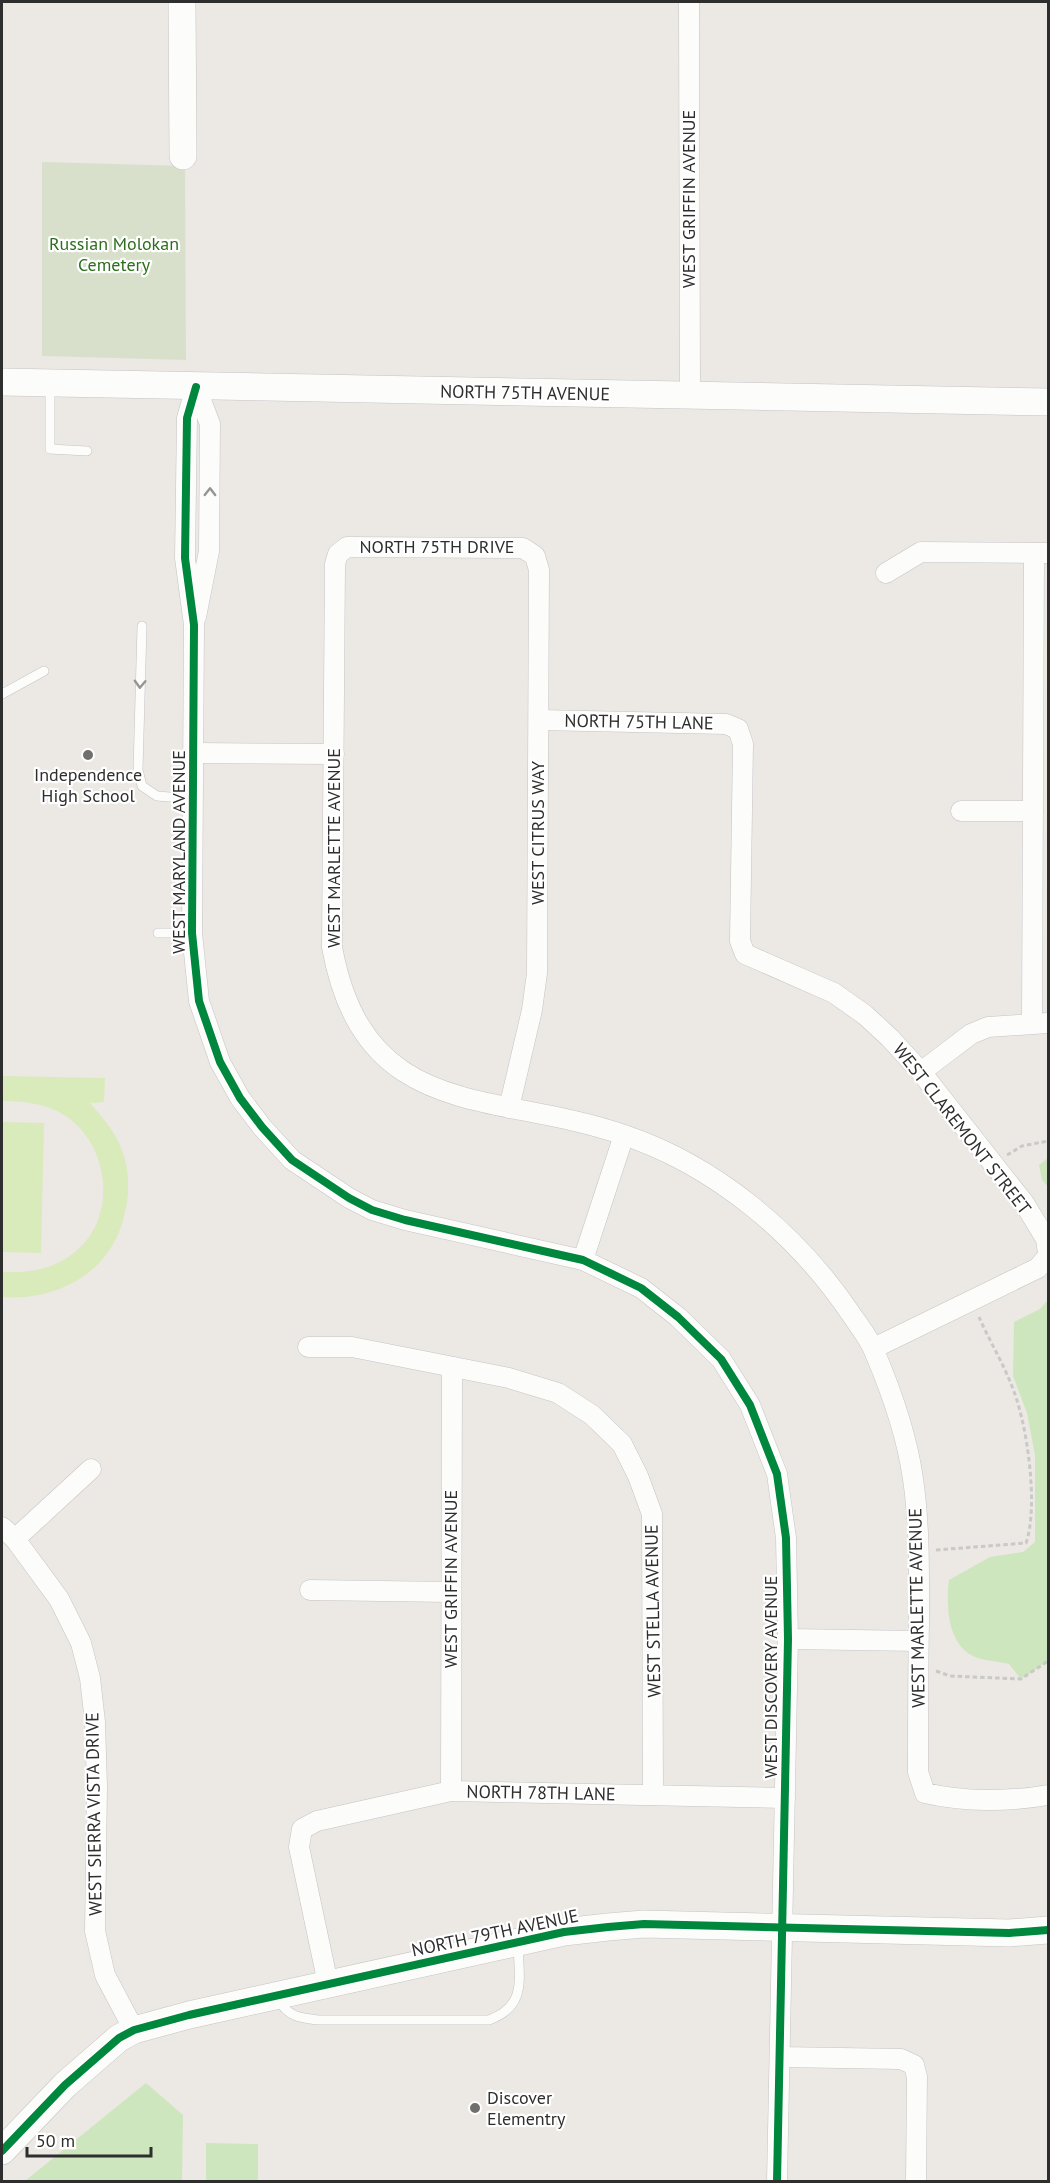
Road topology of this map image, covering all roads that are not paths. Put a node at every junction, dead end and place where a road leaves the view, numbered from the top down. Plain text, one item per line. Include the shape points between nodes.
1 (182, 2) edge
2 (689, 2) edge
3 (183, 156) dead end
4 (2, 382) edge
5 (50, 383) junction
6 (196, 387) junction
7 (690, 396) junction
8 (1048, 402) edge
9 (87, 451) dead end
10 (1041, 553) edge
11 (338, 554) joint
12 (535, 556) joint
13 (886, 573) dead end
14 (142, 626) dead end
15 (44, 671) dead end
16 (2, 694) edge
17 (539, 720) junction
18 (738, 729) joint
19 (194, 753) junction
20 (334, 754) junction
21 (194, 799) junction
22 (961, 811) dead end
23 (1034, 811) junction
24 (158, 933) dead end
25 (192, 933) junction
26 (1040, 1023) edge
27 (921, 1072) junction
28 (509, 1108) junction
29 (624, 1135) junction
30 (1048, 1254) edge
31 (583, 1260) junction
32 (308, 1347) dead end
33 (874, 1348) junction
34 (452, 1367) junction
35 (91, 1469) dead end
36 (8, 1533) edge
37 (310, 1590) dead end
38 (451, 1592) junction
39 (788, 1640) junction
40 (918, 1641) junction
41 (451, 1791) junction
42 (653, 1795) junction
43 (1048, 1795) edge
44 (785, 1798) junction
45 (783, 1927) junction
46 (1048, 1930) edge
47 (518, 1942) junction
48 (328, 1984) junction
49 (275, 1996) junction
50 (134, 2030) junction
51 (780, 2057) junction
52 (3, 2145) edge
53 (777, 2181) edge
54 (916, 2181) edge

1 - 3 street
2 - 7 street, WEST GRIFFIN AVENUE
4 - 5 street, NORTH 75TH AVENUE
5 - 6 street, NORTH 75TH AVENUE
5 - 9 lane via 50,449
6 - 7 street, NORTH 75TH AVENUE
6 - 19 street, WEST MARYLAND AVENUE via 210,424 210,447 209,551 194,625
7 - 8 street, NORTH 75TH AVENUE
10 - 13 street via 921,552
10 - 23 street
11 - 12 street, NORTH 75TH DRIVE via 347,547 523,548
11 - 20 street, WEST MARLETTE AVENUE
12 - 17 street, WEST CITRUS WAY via 539,570
14 -> 21 lane via 138,770 142,786 157,796
15 - 16 lane
17 - 18 street, NORTH 75TH LANE via 726,724
17 - 28 street, WEST CITRUS WAY via 537,973
18 - 27 street, WEST CLAREMONT STREET via 743,744 740,941 745,954 834,993 865,1015
19 - 20 street
19 - 21 street, WEST MARYLAND AVENUE
20 - 28 street, WEST MARLETTE AVENUE via 332,947 339,982 354,1018 398,1068 424,1085
21 - 25 street, WEST MARYLAND AVENUE
22 - 23 street
23 - 26 street
24 - 25 lane
25 - 31 street, WEST MARYLAND AVENUE via 199,1001 220,1062 256,1120 292,1160 372,1209 456,1234
26 - 27 street via 988,1027 971,1034
27 - 30 street, WEST CLAREMONT STREET via 1024,1203 1046,1239
28 - 29 street, WEST MARLETTE AVENUE
29 - 31 street
29 - 33 street, WEST MARLETTE AVENUE via 675,1157 728,1188 767,1218 822,1275
30 - 33 street via 1038,1268
31 - 39 street, WEST DISCOVERY AVENUE via 641,1288 678,1317 721,1359 750,1405 769,1448 783,1503
32 - 34 street, WEST STELLA AVENUE via 352,1347
33 - 40 street, WEST MARLETTE AVENUE via 897,1409 913,1477 920,1551
34 - 38 street, WEST GRIFFIN AVENUE
34 - 42 street, WEST STELLA AVENUE via 558,1393 592,1416 622,1444 638,1476 652,1515 654,1557
35 - 36 street
36 - 50 street, WEST SIERRA VISTA DRIVE via 59,1599 81,1643 90,1678 98,1786 95,1931 105,1975
37 - 38 street
38 - 41 street, WEST GRIFFIN AVENUE
39 - 40 street
39 - 44 street, WEST DISCOVERY AVENUE
40 - 43 street, WEST MARLETTE AVENUE via 918,1772 925,1793 983,1799
41 - 42 street, NORTH 78TH LANE
41 - 48 street, NORTH 78TH LANE via 317,1821 302,1829 299,1847
42 - 44 street, NORTH 78TH LANE
44 - 45 street, WEST DISCOVERY AVENUE
45 - 46 street, NORTH 79TH AVENUE via 1009,1933
45 - 47 street, NORTH 79TH AVENUE via 644,1924 564,1932
45 - 51 street, WEST DISCOVERY AVENUE
47 - 48 street, NORTH 79TH AVENUE
47 - 49 lane via 519,1984 514,2004 504,2014 489,2020 298,2018 285,2011
48 - 49 street, NORTH 79TH AVENUE
49 - 50 street, NORTH 79TH AVENUE
50 - 52 street, NORTH 79TH AVENUE via 65,2085
51 - 53 street, WEST DISCOVERY AVENUE
51 - 54 street via 901,2059 914,2065

